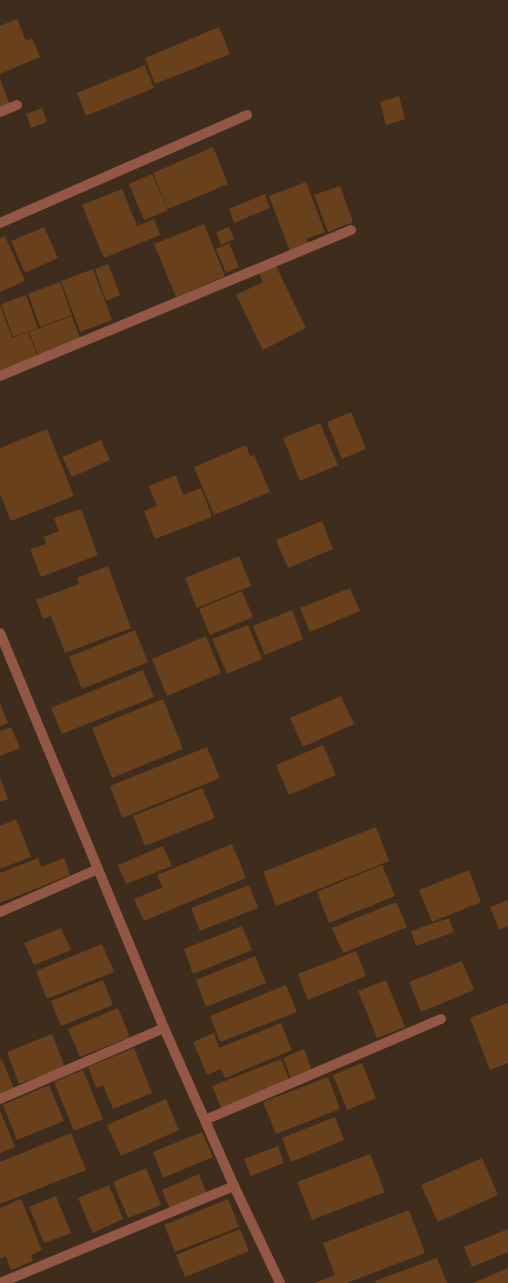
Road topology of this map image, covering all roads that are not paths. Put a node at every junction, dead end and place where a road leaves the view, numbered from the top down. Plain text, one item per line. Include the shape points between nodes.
1 (17, 105) dead end
2 (0, 112) edge
3 (246, 115) dead end
4 (0, 223) edge
5 (351, 230) dead end
6 (0, 376) edge
7 (0, 633) edge
8 (98, 868) junction
9 (0, 912) edge
10 (441, 1019) dead end
11 (164, 1028) junction
12 (0, 1099) edge
13 (206, 1120) junction
14 (234, 1186) junction
15 (0, 1283) edge
16 (280, 1283) edge

1 - 2 street
3 - 4 street
5 - 6 street
7 - 8 street
8 - 9 street
8 - 11 street
10 - 13 street
11 - 12 street
11 - 13 street
13 - 14 street
14 - 15 street
14 - 16 street

